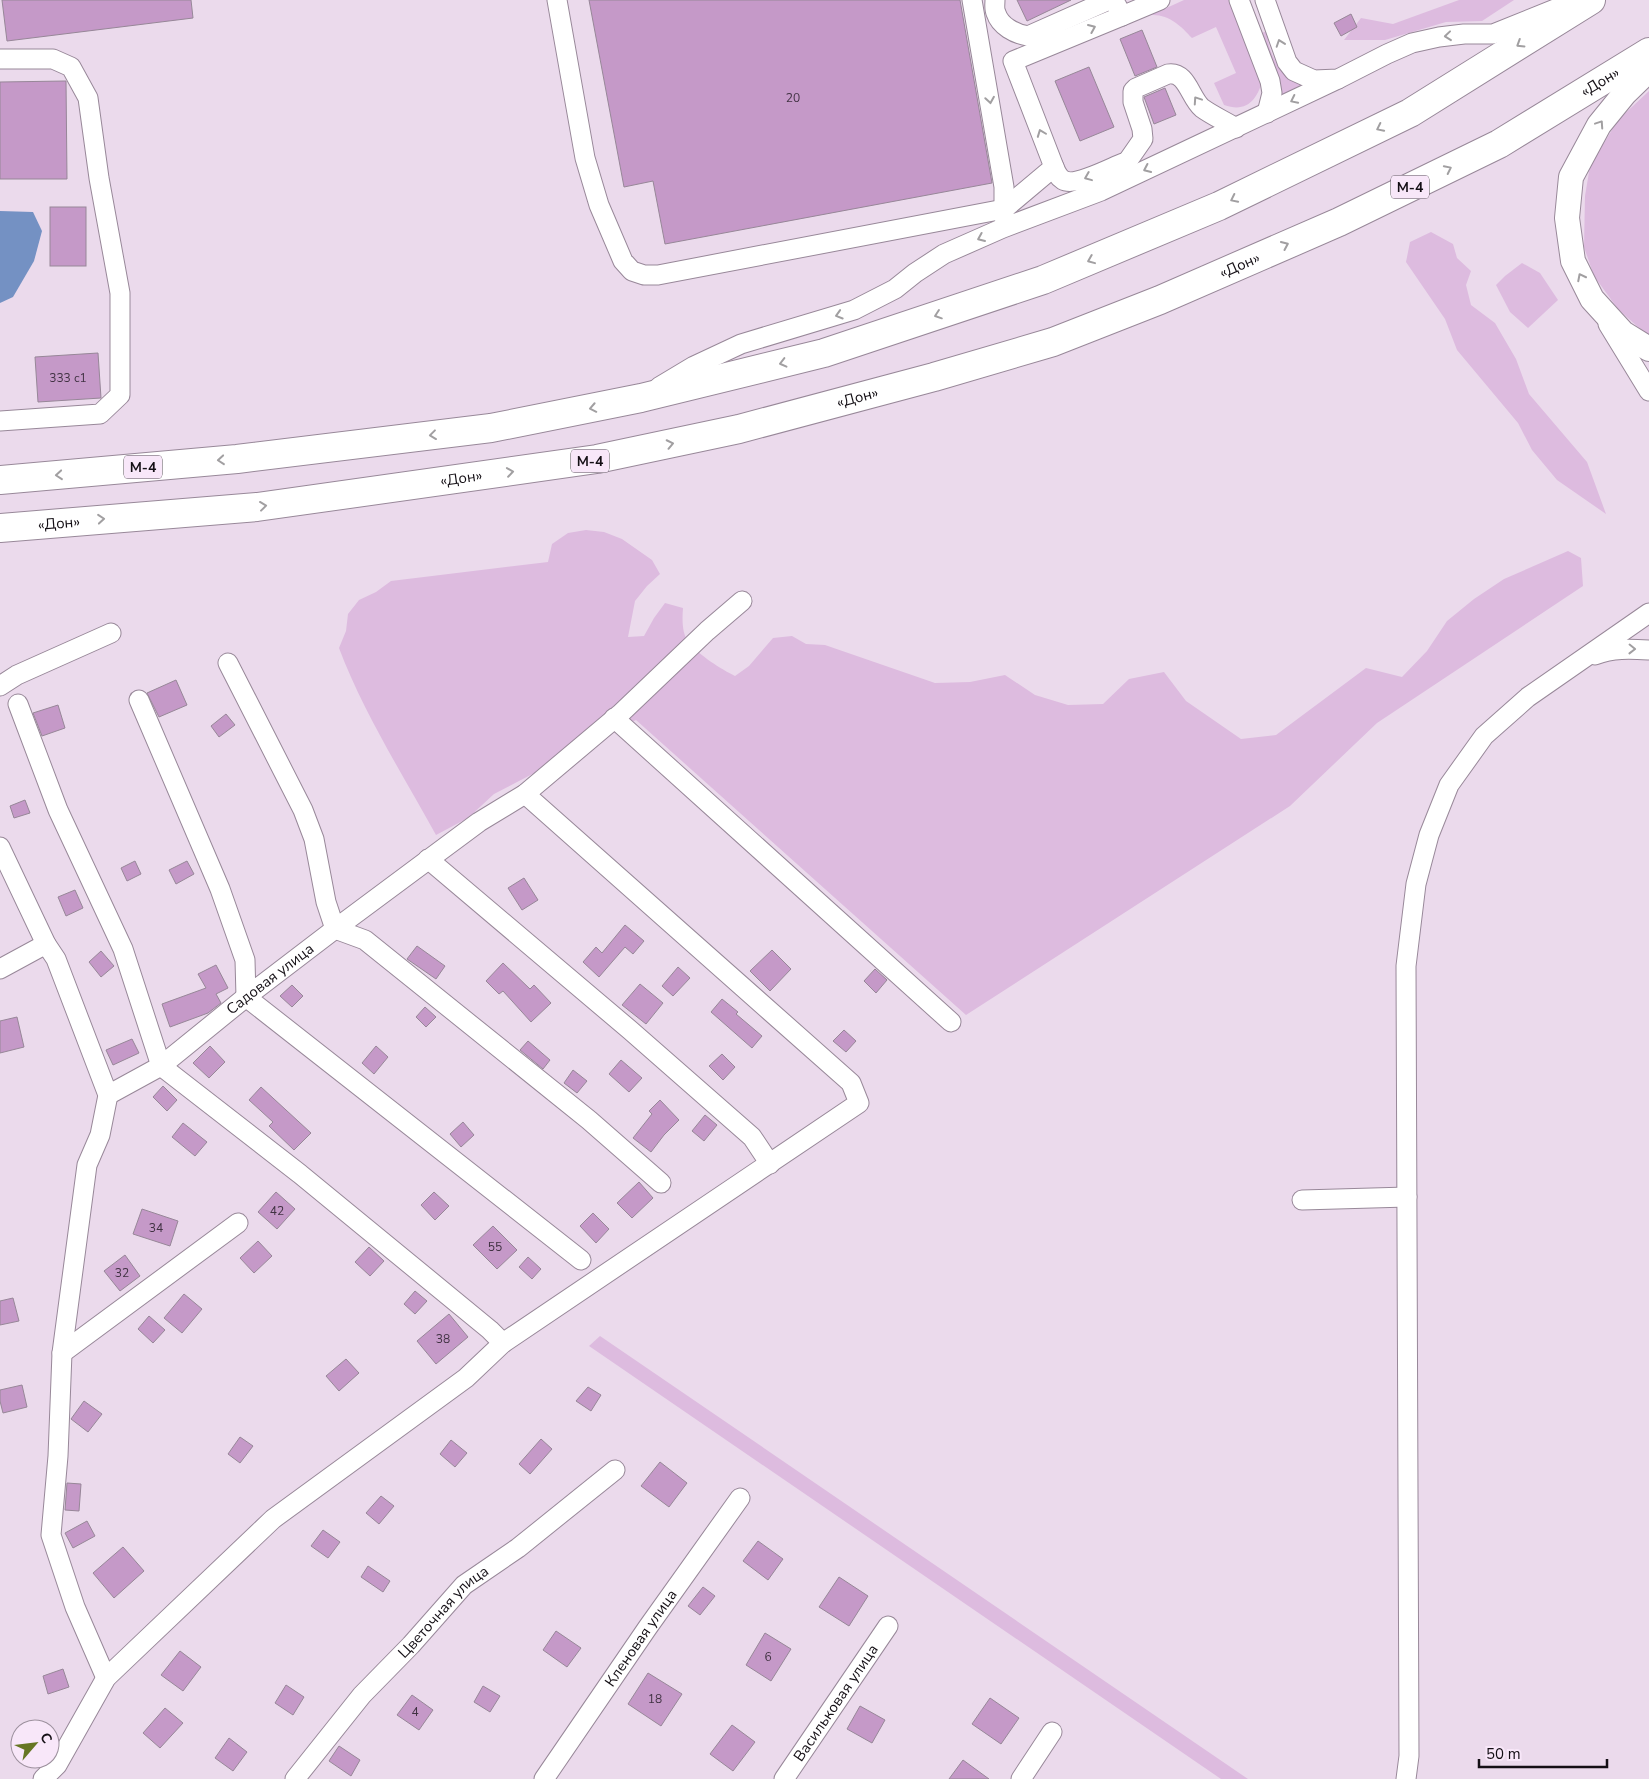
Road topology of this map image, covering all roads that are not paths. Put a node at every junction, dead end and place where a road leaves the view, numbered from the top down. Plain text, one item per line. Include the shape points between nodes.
1 (556, 0) edge
2 (972, 0) edge
3 (995, 0) edge
4 (1109, 0) edge
5 (1160, 0) edge
6 (1578, 0) edge
7 (1590, 0) edge
8 (1266, 2) edge
9 (1242, 6) edge
10 (1118, 8) edge
11 (1649, 52) edge
12 (0, 58) edge
13 (1013, 61) junction
14 (984, 64) junction
15 (1649, 70) edge
16 (1338, 79) junction
17 (1267, 113) junction
18 (1236, 128) junction
19 (1127, 162) junction
20 (1054, 167) junction
21 (1101, 191) junction
22 (1004, 209) junction
23 (1003, 228) junction
24 (1592, 299) junction
25 (1649, 349) edge
26 (1649, 391) edge
27 (641, 398) junction
28 (0, 421) edge
29 (0, 480) edge
30 (0, 528) edge
31 (742, 601) dead end
32 (1649, 613) edge
33 (111, 633) dead end
34 (1649, 650) edge
35 (1582, 659) junction
36 (228, 663) dead end
37 (0, 686) edge
38 (139, 700) dead end
39 (18, 704) dead end
40 (614, 718) junction
41 (525, 794) junction
42 (0, 847) edge
43 (428, 859) junction
44 (335, 929) junction
45 (46, 944) junction
46 (0, 968) edge
47 (246, 997) junction
48 (951, 1022) dead end
49 (161, 1066) junction
50 (108, 1095) junction
51 (770, 1164) junction
52 (660, 1183) dead end
53 (1406, 1197) junction
54 (1302, 1200) dead end
55 (238, 1222) dead end
56 (581, 1260) dead end
57 (503, 1343) junction
58 (62, 1353) junction
59 (616, 1470) dead end
60 (740, 1498) dead end
61 (888, 1626) dead end
62 (106, 1678) junction
63 (1052, 1732) dead end
64 (42, 1779) edge
65 (295, 1779) edge
66 (544, 1779) edge
67 (784, 1779) edge
68 (1021, 1779) edge
69 (1406, 1779) edge

1 - 22 street via 586,158 599,205 623,261 632,271 658,275
2 - 14 street
3 - 4 street via 995,12 1004,24 1016,34 1028,36
5 - 10 street
6 -> 16 street via 1493,34 1464,34 1412,43
7 -> 27 highway, М-4 via 1410,113 1219,206 1043,280 833,350
8 - 9 street
16 -> 8 street via 1314,80 1294,71 1286,62
9 - 17 street via 1270,81 1272,93
13 -> 10 street
30 -> 11 highway, «Дон» / М-4 via 257,507 597,460 739,429 934,377 1053,342 1160,300 1339,222 1498,144
12 - 28 street via 53,59 70,68 88,98 120,293 120,395 100,414
13 - 14 street
20 -> 13 street
14 -> 22 street via 1004,187
24 -> 15 main road via 1573,260 1567,218 1571,177 1599,125
16 -> 17 street
17 - 18 street
18 -> 19 street via 1200,107 1182,78 1168,74 1133,91 1132,102 1143,139
18 -> 21 street
19 -> 20 street via 1077,182 1064,181
19 - 21 street
20 - 22 street
21 - 23 street
22 - 23 street
23 -> 27 street via 944,254 895,289 854,310 741,344 694,366
24 - 25 main road via 1623,333
24 - 26 street
27 -> 29 highway, М-4 via 491,428 237,459
31 - 40 street, Садовая улица
32 - 35 street
33 - 37 street via 17,675
35 -> 34 street via 1606,651
35 - 53 street via 1528,697 1484,736 1449,785 1429,835 1416,884 1406,966
36 - 44 street via 303,810 314,839 326,902
38 - 47 street via 220,890 242,951
39 - 49 street via 58,810 123,949
40 - 41 street, Садовая улица
40 - 48 street
41 - 43 street, Садовая улица
41 - 51 street via 851,1083 859,1103
42 - 45 street
43 - 44 street, Садовая улица
43 - 51 street via 752,1137
44 - 47 street, Садовая улица
44 - 52 street via 365,940 589,1120
45 - 46 street
45 - 50 street via 56,959
47 - 49 street, Садовая улица
47 - 56 street
49 - 50 street, Садовая улица
49 - 57 street via 300,1174
50 - 58 street via 100,1135 87,1165
51 - 57 street
53 - 54 street
53 - 69 street via 1409,1756
55 - 58 street
57 - 62 street via 466,1378 274,1519
58 - 62 street via 51,1535 75,1607
59 - 65 street, Цветочная улица via 518,1548 464,1585 362,1695
60 - 66 street, Кленовая улица
61 - 67 street, Васильковая улица
62 - 64 street via 57,1765
63 - 68 street

